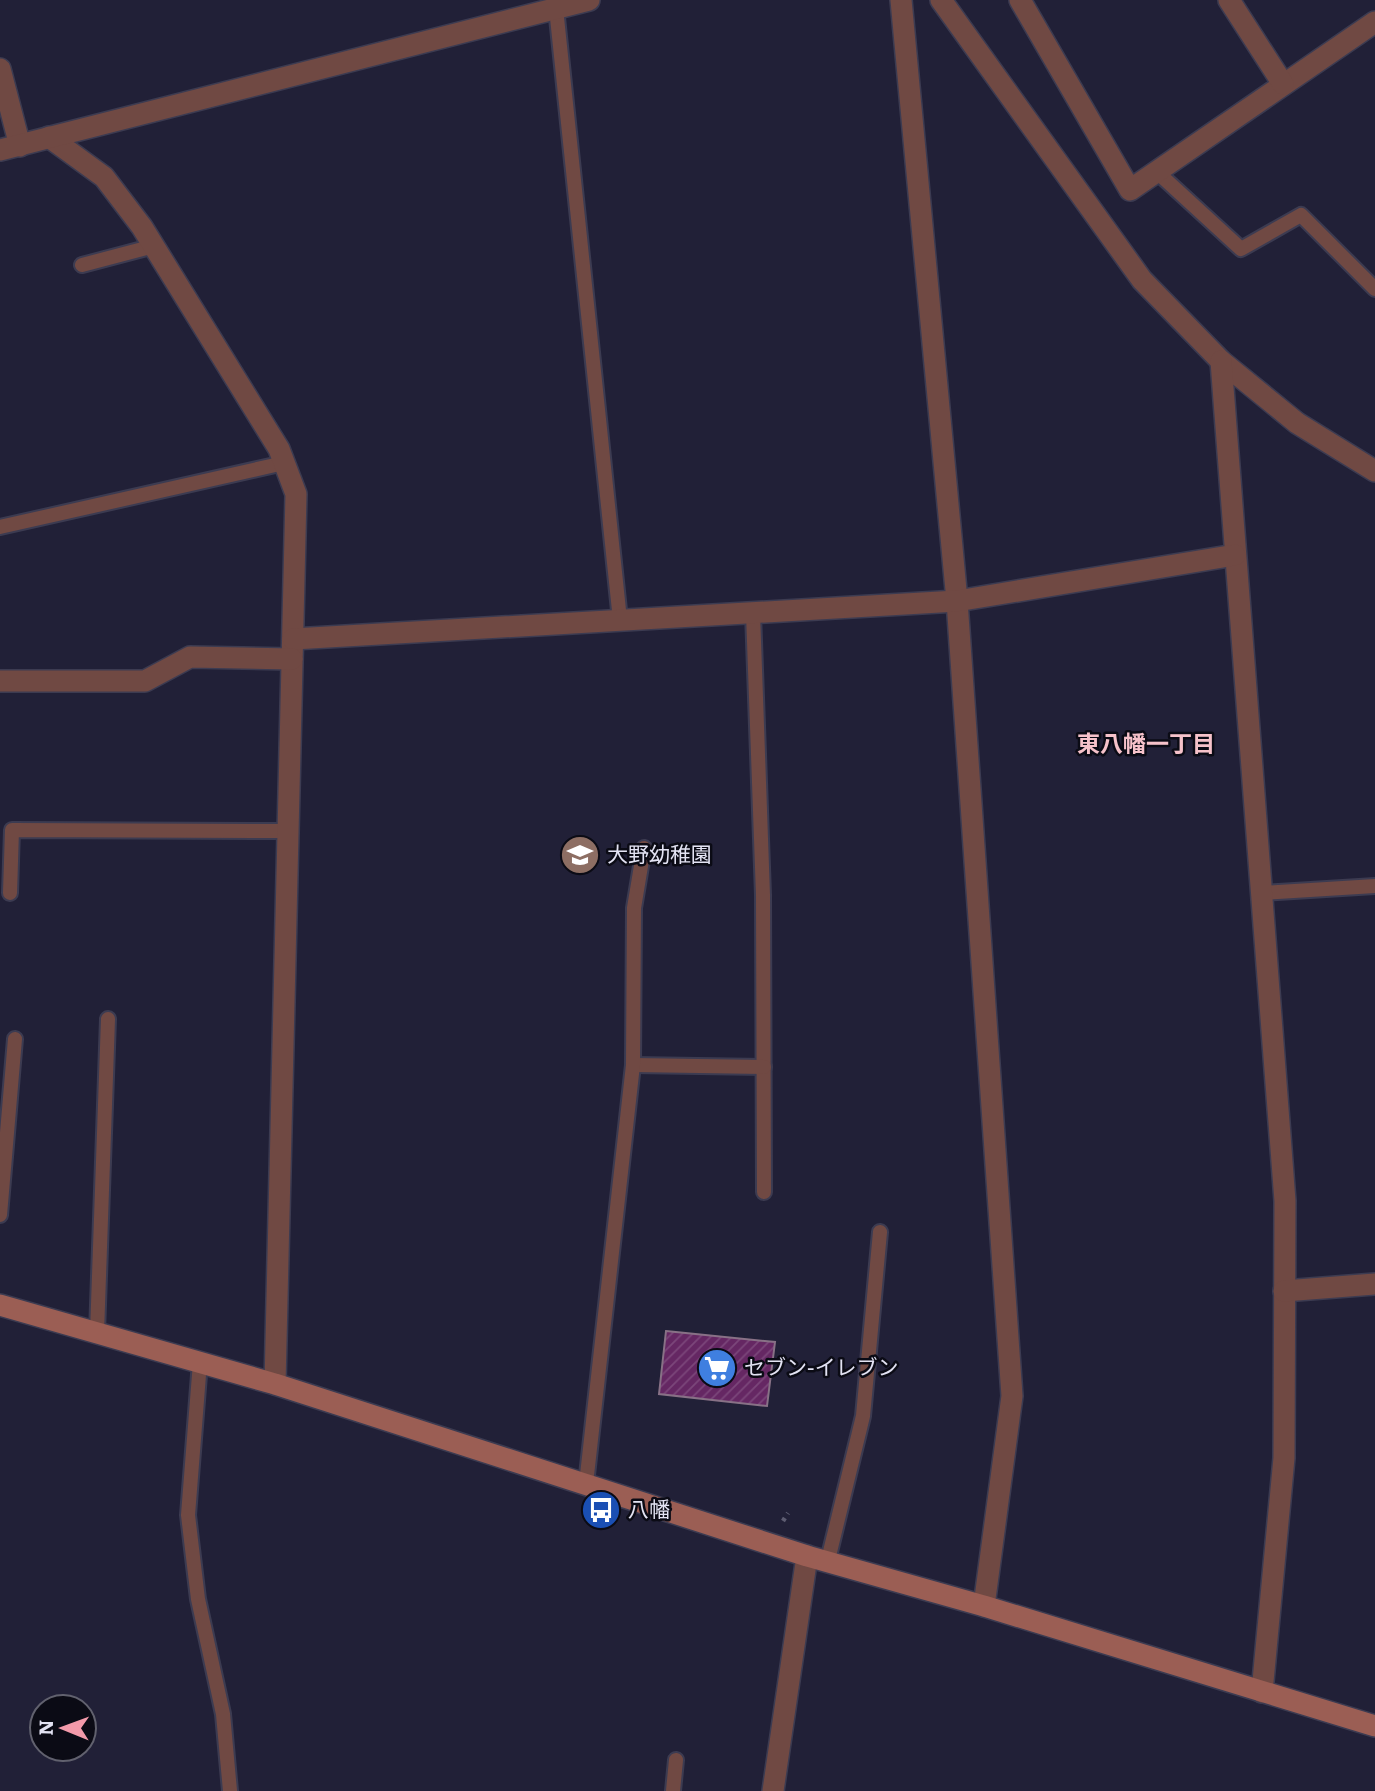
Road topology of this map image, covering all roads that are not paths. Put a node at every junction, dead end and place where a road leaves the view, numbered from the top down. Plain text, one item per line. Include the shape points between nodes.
1 (589, 0) edge
2 (901, 0) edge
3 (941, 0) edge
4 (1020, 0) edge
5 (1229, 0) edge
6 (556, 8) junction
7 (1375, 22) edge
8 (0, 69) edge
9 (1283, 84) junction
10 (48, 136) junction
11 (10, 148) edge
12 (1156, 172) junction
13 (154, 246) junction
14 (82, 265) dead end
15 (1375, 289) edge
16 (1221, 361) junction
17 (284, 463) junction
18 (1375, 471) edge
19 (0, 527) edge
20 (1235, 555) junction
21 (957, 601) junction
22 (752, 613) junction
23 (620, 621) junction
24 (292, 649) junction
25 (0, 681) edge
26 (288, 831) junction
27 (644, 848) dead end
28 (1375, 886) edge
29 (10, 893) dead end
30 (1261, 893) junction
31 (108, 1018) dead end
32 (15, 1039) dead end
33 (633, 1065) junction
34 (764, 1067) junction
35 (764, 1192) dead end
36 (0, 1216) edge
37 (880, 1232) dead end
38 (1375, 1284) edge
39 (1284, 1290) junction
40 (0, 1306) edge
41 (97, 1333) junction
42 (200, 1362) junction
43 (275, 1384) junction
44 (586, 1484) junction
45 (807, 1556) junction
46 (828, 1560) junction
47 (984, 1606) junction
48 (1262, 1692) junction
49 (1375, 1726) edge
50 (677, 1760) dead end
51 (230, 1791) edge
52 (673, 1791) edge
53 (773, 1791) edge

1 - 6 street
2 - 21 street
3 - 16 street via 1142,280
4 - 12 street via 1129,190
5 - 9 street
6 - 10 street
6 - 23 lane
7 - 9 street
8 - 11 street
9 - 12 street
10 - 11 street
10 - 13 street via 104,177
12 - 15 lane via 1241,249 1301,215
13 - 14 lane
13 - 17 street
16 - 18 street via 1297,423
16 - 20 street
17 - 19 lane
17 - 24 street via 296,494
20 - 21 street
20 - 30 street
21 - 22 street
21 - 47 street via 1012,1396
22 - 23 street
22 - 34 lane via 763,895
23 - 24 street
24 - 25 street via 190,657 145,681
24 - 26 street
26 - 29 lane via 12,830
26 - 43 street
27 - 33 lane via 634,908
28 - 30 lane
30 - 39 street via 1285,1201
31 - 41 lane
32 - 36 lane
33 - 34 lane
33 - 44 lane
34 - 35 lane
37 - 46 lane via 863,1416
38 - 39 street
39 - 48 street via 1284,1458
40 - 41 street
41 - 42 street
42 - 43 street
42 - 51 lane via 188,1515 198,1599 223,1714
43 - 44 street
44 - 45 street
45 - 46 street
45 - 53 street
46 - 47 street
47 - 48 street
48 - 49 street
50 - 52 lane

